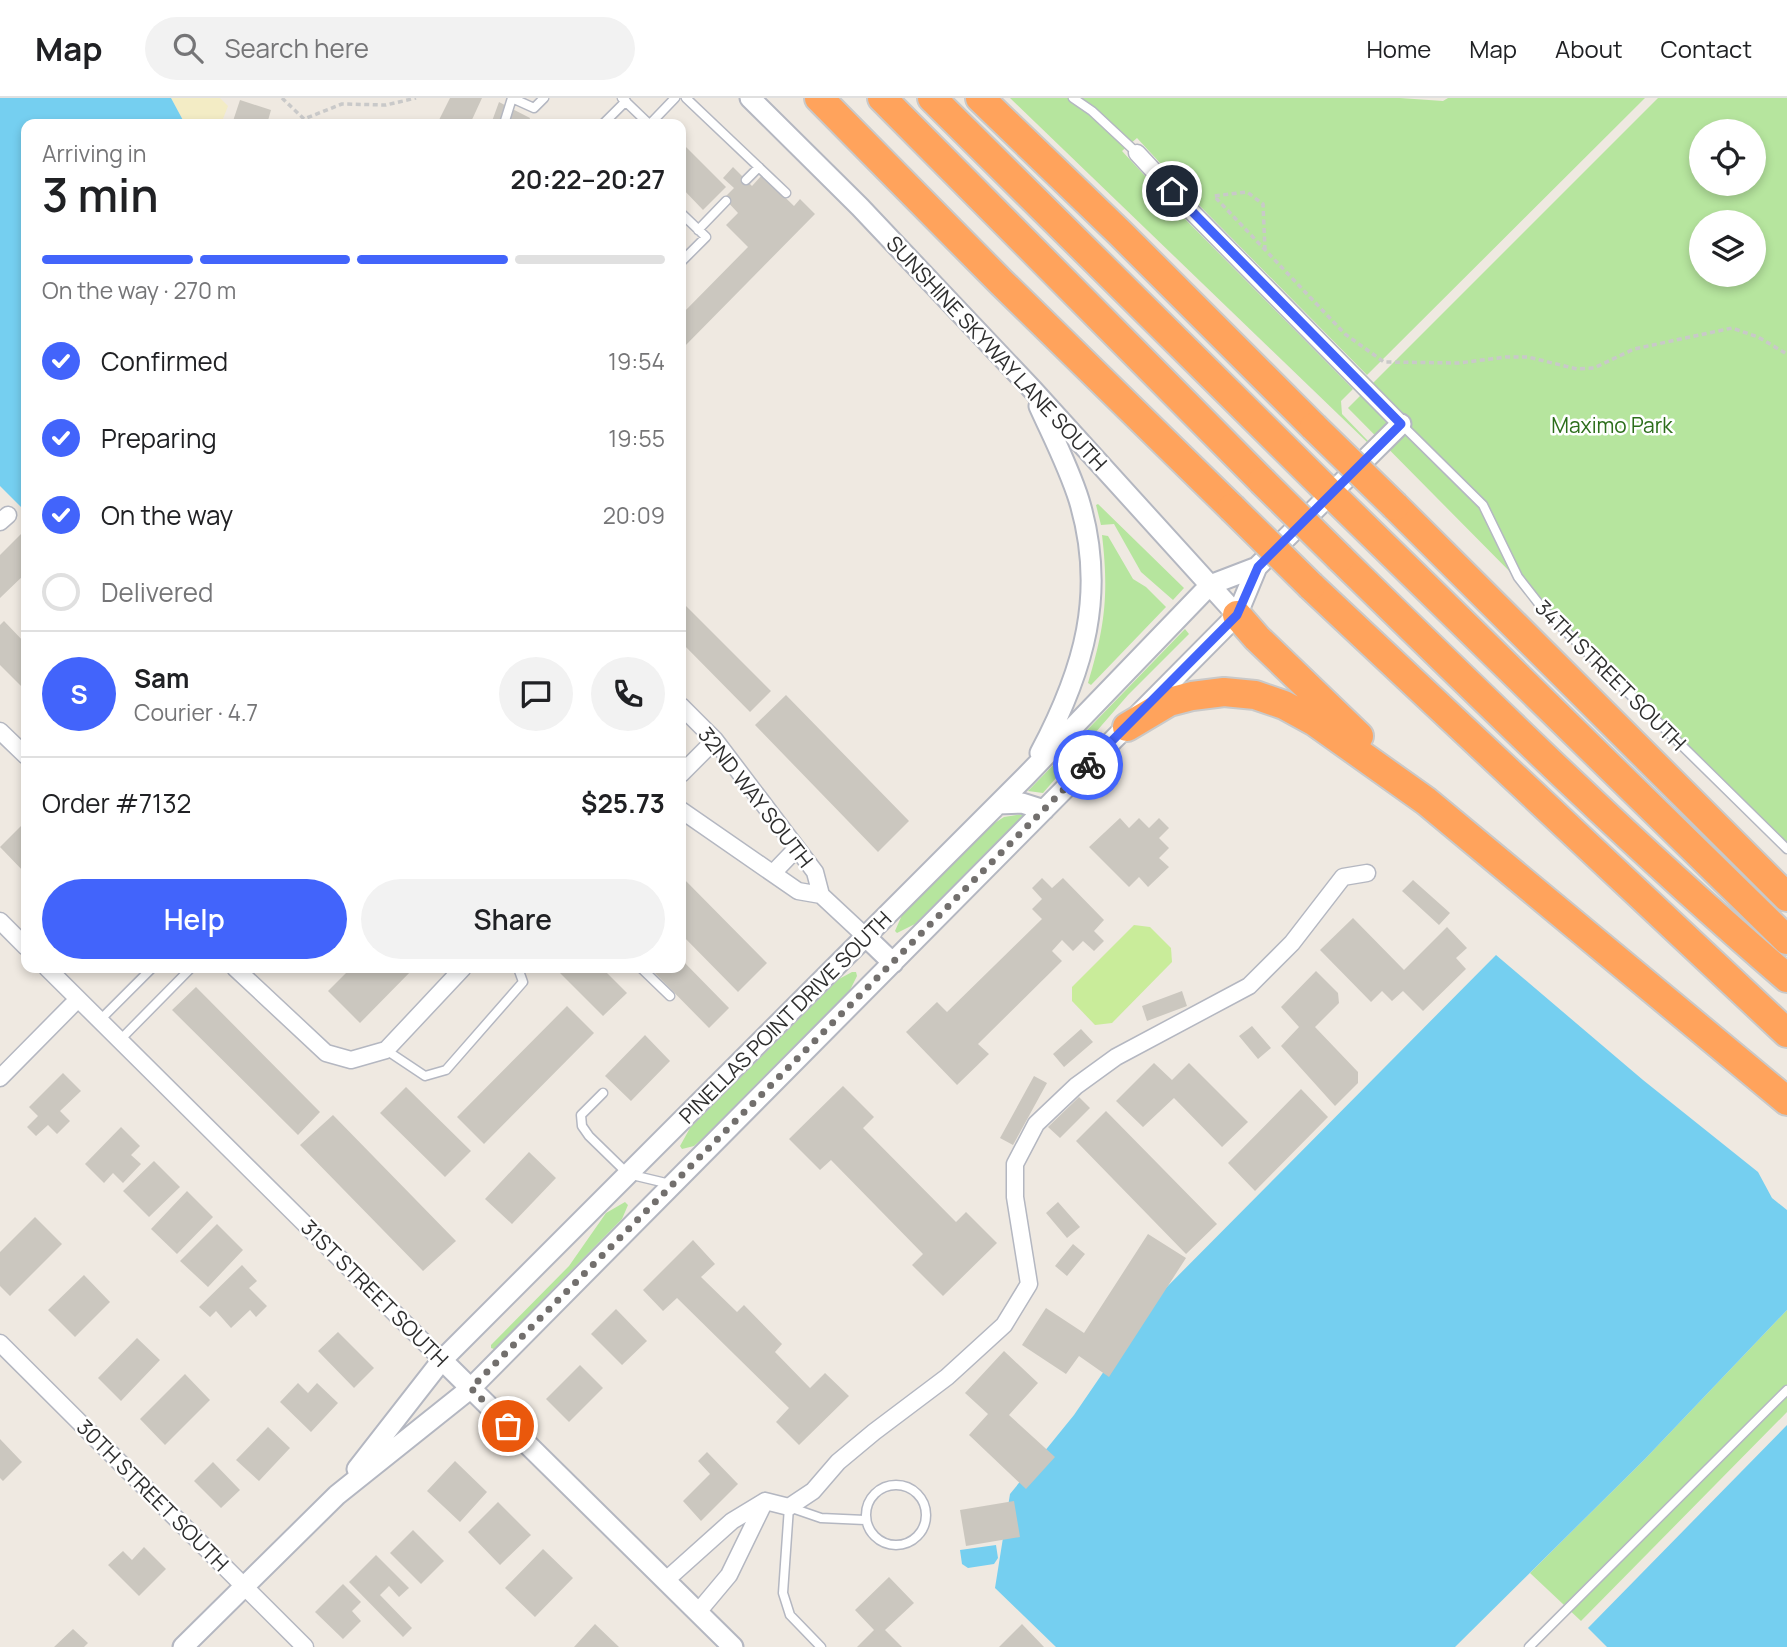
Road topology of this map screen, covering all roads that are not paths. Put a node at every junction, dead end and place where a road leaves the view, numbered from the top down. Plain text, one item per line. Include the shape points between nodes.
1 (544, 98) edge
2 (675, 98) edge
3 (686, 98) edge
4 (750, 98) edge
5 (819, 98) edge
6 (882, 98) edge
7 (932, 98) edge
8 (979, 98) edge
9 (1073, 98) edge
10 (624, 100) edge
11 (506, 119) edge
12 (607, 119) edge
13 (645, 119) edge
14 (655, 119) edge
15 (1137, 153) joint
16 (759, 167) junction
17 (746, 180) dead end
18 (786, 193) dead end
19 (726, 201) dead end
20 (686, 218) edge
21 (698, 230) junction
22 (686, 257) edge
23 (1032, 389) junction
24 (1401, 424) junction
25 (1331, 494) junction
26 (1258, 567) junction
27 (1210, 585) junction
28 (1237, 615) junction
29 (686, 711) edge
30 (1127, 727) junction
31 (0, 731) edge
32 (715, 740) junction
33 (21, 751) edge
34 (686, 769) edge
35 (1025, 777) junction
36 (1426, 801) junction
37 (998, 804) junction
38 (1044, 810) junction
39 (686, 813) edge
40 (797, 848) junction
41 (1787, 849) edge
42 (773, 873) junction
43 (1367, 873) dead end
44 (821, 895) junction
45 (1787, 897) edge
46 (0, 921) edge
47 (865, 936) junction
48 (1787, 940) edge
49 (21, 942) edge
50 (893, 963) junction
51 (52, 973) edge
52 (147, 973) edge
53 (186, 973) edge
54 (240, 973) edge
55 (458, 973) edge
56 (520, 973) edge
57 (646, 973) edge
58 (1787, 978) edge
59 (670, 996) dead end
60 (78, 999) junction
61 (100, 1020) junction
62 (1787, 1033) edge
63 (120, 1040) junction
64 (386, 1050) junction
65 (0, 1078) edge
66 (603, 1093) dead end
67 (1787, 1101) edge
68 (628, 1174) junction
69 (673, 1185) junction
70 (0, 1343) edge
71 (442, 1360) junction
72 (471, 1388) junction
73 (1787, 1390) edge
74 (337, 1495) junction
75 (765, 1501) junction
76 (789, 1507) junction
77 (865, 1520) junction
78 (665, 1581) junction
79 (244, 1586) junction
80 (698, 1612) junction
81 (183, 1647) edge
82 (305, 1647) edge
83 (733, 1647) edge
84 (821, 1647) edge
85 (1529, 1647) edge

1 - 11 lane via 534,108 512,98
2 - 14 lane
3 - 16 lane
4 - 23 street, SUNSHINE SKYWAY LANE SOUTH
5 - 62 highway, bridge via 1311,586
6 - 58 highway, bridge via 1517,732
7 - 25 highway
8 - 45 highway, bridge
9 - 15 lane
10 - 12 lane
10 - 13 lane
15 - 24 street, 34TH STREET SOUTH
16 - 17 lane
16 - 18 lane
19 - 21 lane
20 - 21 lane
21 - 22 lane via 706,237
23 - 27 street, SUNSHINE SKYWAY LANE SOUTH
23 - 35 street via 1079,498 1091,596 1077,673 1055,726
24 - 25 street, PINELLAS POINT DRIVE SOUTH
24 - 41 lane, 34TH STREET SOUTH via 1483,505 1518,576 1543,609
25 - 26 street, PINELLAS POINT DRIVE SOUTH
25 - 48 highway
26 - 27 street, PINELLAS POINT DRIVE SOUTH
26 - 28 street, PINELLAS POINT DRIVE SOUTH
27 - 28 street, SUNSHINE SKYWAY LANE SOUTH
27 - 35 street, PINELLAS POINT DRIVE SOUTH
28 - 30 street, PINELLAS POINT DRIVE SOUTH
28 - 36 highway
29 - 32 street, 32ND WAY SOUTH
30 - 36 highway via 1169,702 1192,695 1255,695 1315,722
30 - 38 street, PINELLAS POINT DRIVE SOUTH
31 - 33 street
32 - 34 street
32 - 40 street, 32ND WAY SOUTH
35 - 37 street, PINELLAS POINT DRIVE SOUTH
36 - 67 highway
37 - 38 street via 1022,803
37 - 47 street, PINELLAS POINT DRIVE SOUTH
38 - 50 street, PINELLAS POINT DRIVE SOUTH
39 - 42 street, 32ND WAY SOUTH
40 - 42 street
40 - 44 street, 32ND WAY SOUTH via 815,872
42 - 44 street, 32ND WAY SOUTH via 798,891
43 - 76 street via 1343,877 1292,943 1249,985 1116,1057 1036,1124 1015,1164 1015,1197 1029,1284 1004,1325
44 - 47 street, 32ND WAY SOUTH
46 - 49 street
47 - 50 street
47 - 68 street, PINELLAS POINT DRIVE SOUTH
50 - 69 street, PINELLAS POINT DRIVE SOUTH
51 - 60 street, 31ST STREET SOUTH
52 - 61 lane
53 - 63 lane
54 - 64 street via 326,1053 351,1060
55 - 64 street
56 - 64 lane via 523,982 446,1070 425,1076
57 - 59 lane
60 - 61 street, 31ST STREET SOUTH
60 - 65 street
61 - 63 street, 31ST STREET SOUTH
63 - 71 street, 31ST STREET SOUTH
66 - 68 lane via 581,1115 582,1126
68 - 69 lane
68 - 71 street, PINELLAS POINT DRIVE SOUTH
69 - 72 street, PINELLAS POINT DRIVE SOUTH
70 - 79 street, 30TH STREET SOUTH
71 - 72 street, 31ST STREET SOUTH
71 - 74 street, PINELLAS POINT DRIVE SOUTH
72 - 74 street, PINELLAS POINT DRIVE SOUTH
72 - 78 street, 31ST STREET SOUTH
73 - 85 lane
74 - 79 street, PINELLAS POINT DRIVE SOUTH
75 - 76 street
75 - 78 street via 732,1521
75 - 80 street via 729,1575
76 - 77 lane via 821,1518
76 - 84 lane via 783,1593 790,1615
77 - 77 lane via 868,1501 891,1485 900,1484 917,1493 926,1511 926,1522 915,1539 895,1546 876,1538
78 - 80 street, 31ST STREET SOUTH
79 - 81 street, PINELLAS POINT DRIVE SOUTH
79 - 82 street, 30TH STREET SOUTH
80 - 83 street, 31ST STREET SOUTH

